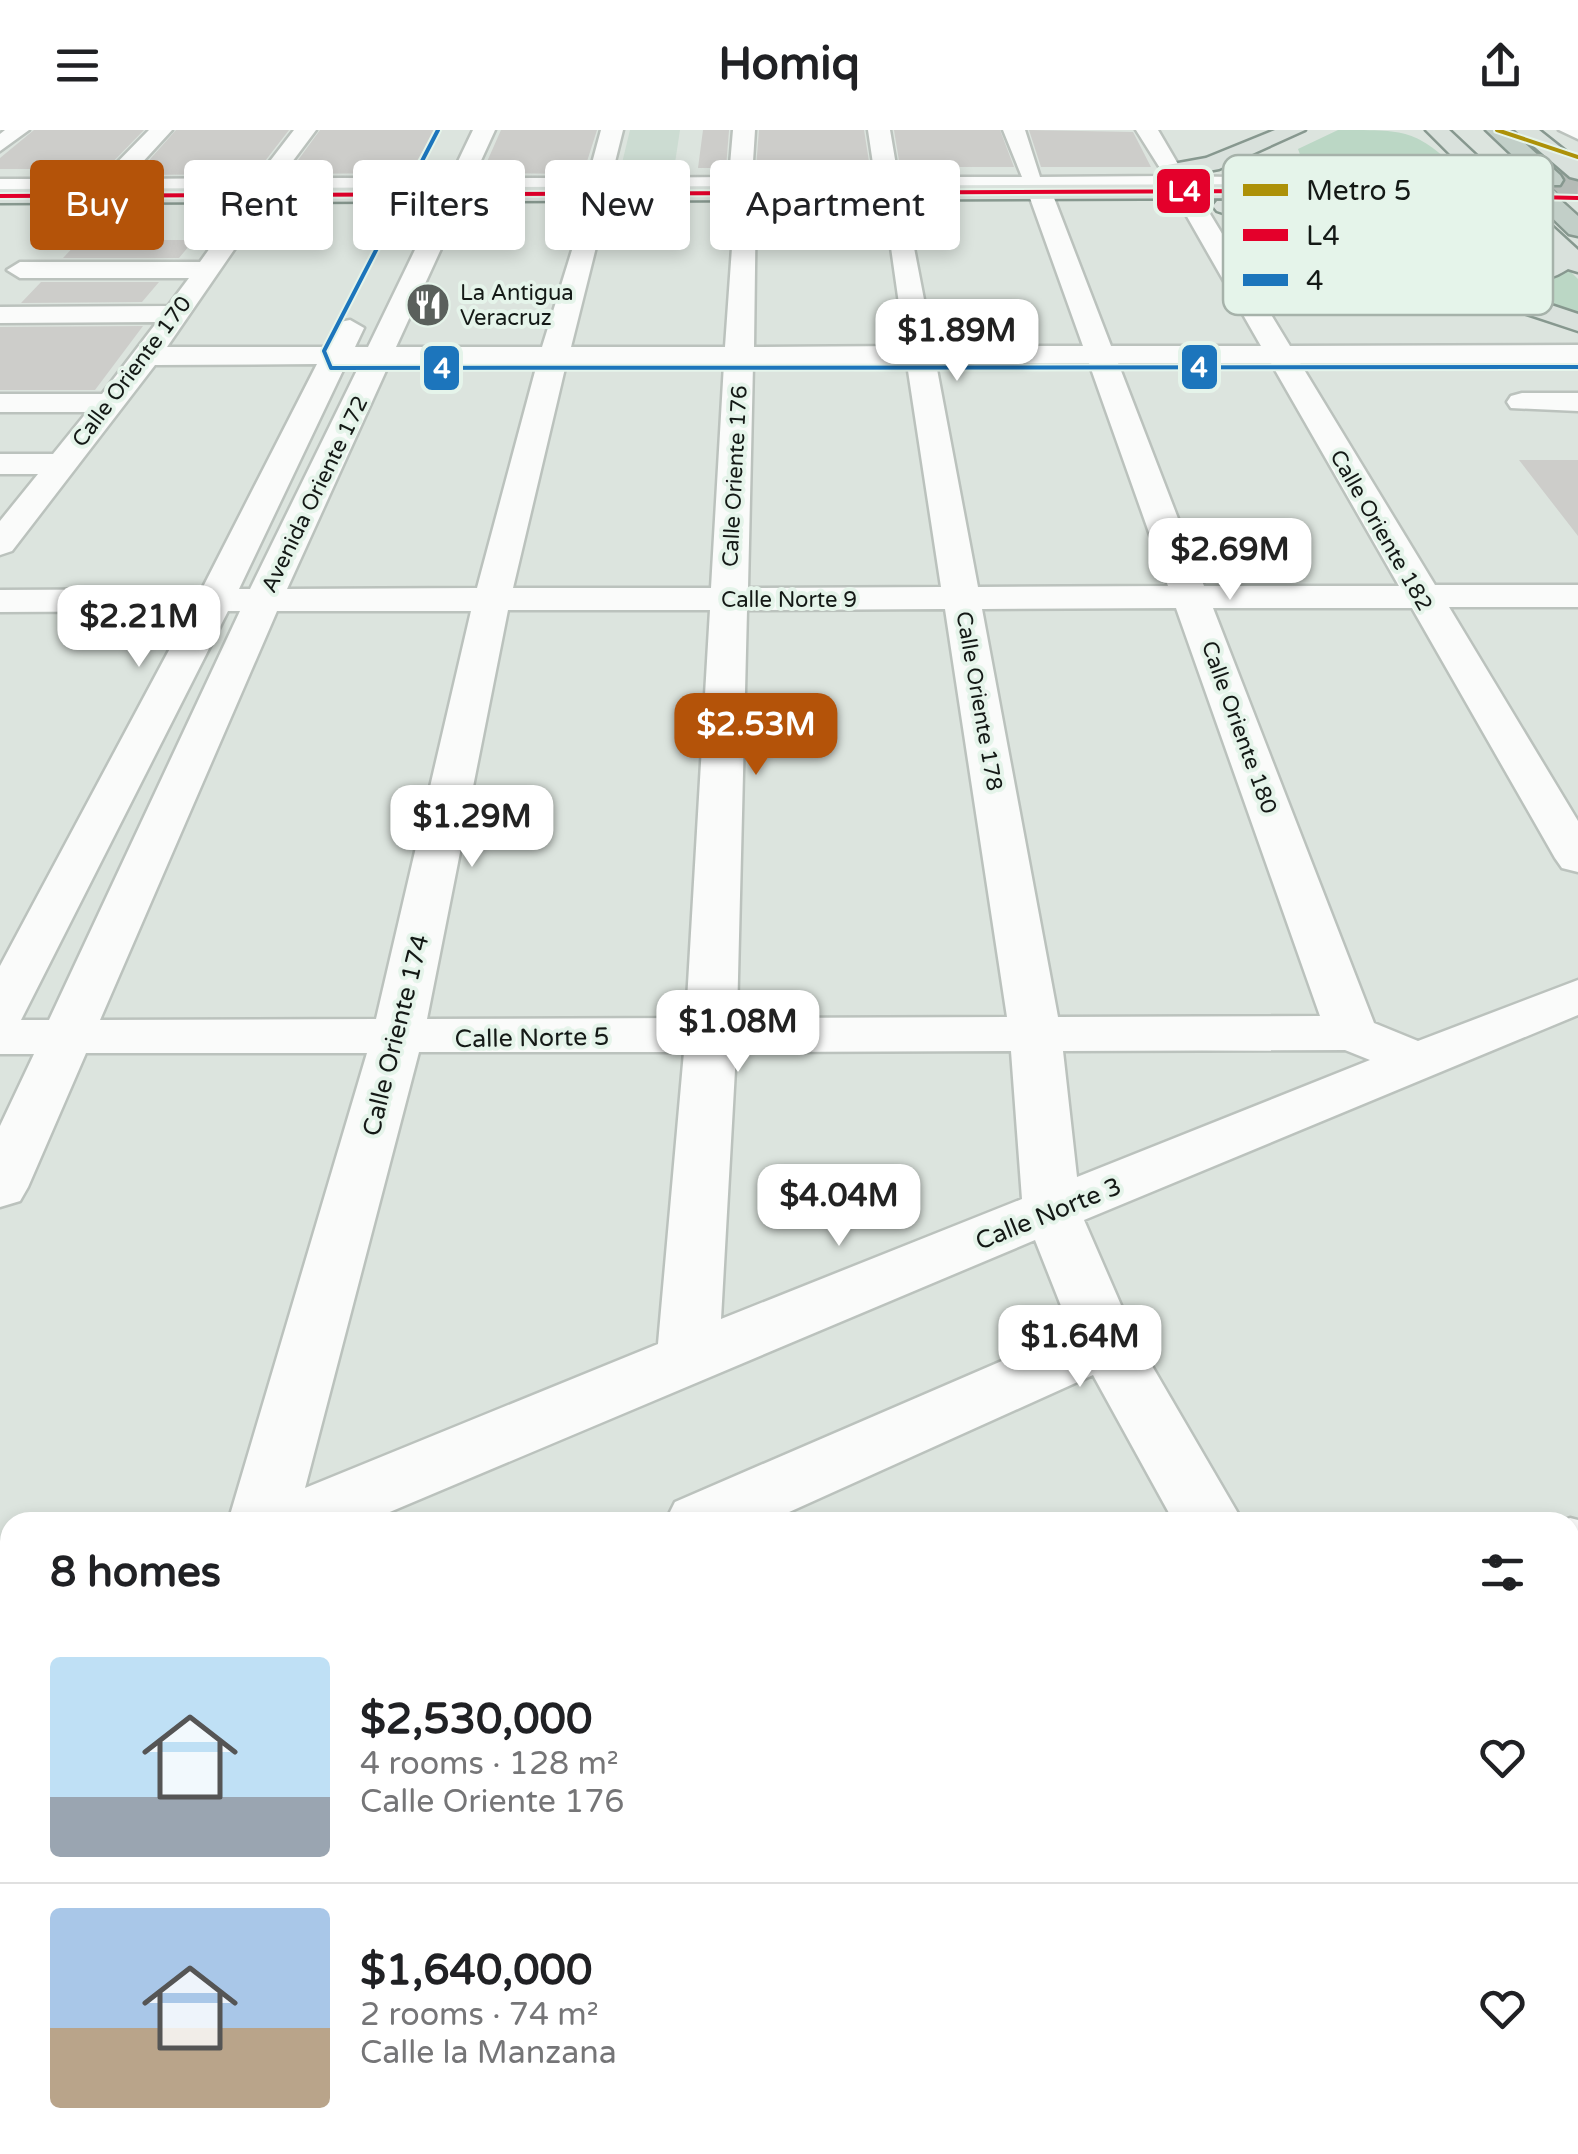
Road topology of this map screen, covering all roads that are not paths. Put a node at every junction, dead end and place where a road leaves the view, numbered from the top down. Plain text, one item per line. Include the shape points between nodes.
1 (18, 130) edge
2 (161, 130) edge
3 (305, 130) edge
4 (452, 130) edge
5 (484, 130) edge
6 (612, 130) edge
7 (744, 130) edge
8 (879, 130) edge
9 (1014, 130) edge
10 (1147, 130) edge
11 (1294, 130) edge
12 (1318, 130) edge
13 (1419, 130) edge
14 (1497, 130) edge
15 (1526, 130) edge
16 (1542, 130) edge
17 (1570, 130) edge
18 (1578, 132) edge
19 (1452, 134) edge
20 (1578, 142) edge
21 (0, 144) edge
22 (1233, 155) edge
23 (1278, 155) edge
24 (1468, 155) edge
25 (1468, 155) edge
26 (1519, 155) edge
27 (1223, 159) edge
28 (132, 160) edge
29 (284, 160) edge
30 (445, 160) edge
31 (461, 160) edge
32 (605, 160) edge
33 (743, 160) edge
34 (885, 160) edge
35 (1578, 172) edge
36 (1180, 185) junction
37 (960, 186) edge
38 (1036, 186) junction
39 (1223, 187) edge
40 (1223, 187) edge
41 (0, 189) edge
42 (30, 189) edge
43 (353, 189) edge
44 (525, 189) edge
45 (1553, 192) edge
46 (960, 195) edge
47 (1553, 196) edge
48 (1578, 202) edge
49 (1223, 205) edge
50 (1573, 247) edge
51 (41, 250) edge
52 (219, 250) edge
53 (401, 250) edge
54 (417, 250) edge
55 (582, 250) edge
56 (743, 250) edge
57 (901, 250) edge
58 (1223, 258) edge
59 (1553, 267) edge
60 (20, 270) junction
61 (205, 270) junction
62 (0, 292) edge
63 (176, 314) junction
64 (0, 315) edge
65 (1256, 315) edge
66 (1553, 315) edge
67 (1578, 323) edge
68 (920, 354) junction
69 (1099, 354) junction
70 (1578, 354) edge
71 (554, 355) junction
72 (742, 355) junction
73 (1280, 355) junction
74 (147, 356) junction
75 (336, 356) junction
76 (380, 356) junction
77 (1522, 402) dead end
78 (1578, 402) edge
79 (0, 403) edge
80 (110, 404) junction
81 (0, 464) edge
82 (62, 464) junction
83 (0, 544) edge
84 (1192, 596) junction
85 (1578, 596) edge
86 (1421, 597) junction
87 (727, 599) junction
88 (215, 600) junction
89 (263, 600) junction
90 (492, 600) junction
91 (963, 600) junction
92 (0, 601) edge
93 (1578, 858) edge
94 (1578, 996) edge
95 (0, 1013) edge
96 (1034, 1032) junction
97 (1352, 1033) junction
98 (711, 1034) junction
99 (69, 1037) junction
100 (0, 1038) edge
101 (397, 1038) junction
102 (1418, 1062) junction
103 (0, 1188) edge
104 (1052, 1212) junction
105 (1106, 1342) junction
106 (688, 1358) junction
107 (265, 1512) edge
108 (320, 1512) edge
109 (721, 1512) edge
110 (1203, 1512) edge

1 - 21 street
2 - 28 street
3 - 29 street, Calle Oriente 170
4 - 30 street, Avenida Oriente 172
5 - 31 street, Avenida Oriente 172
6 - 32 street, Calle Oriente 174
7 - 33 street, Calle Oriente 176
8 - 34 street, Calle Oriente 178
9 - 38 street, Calle Oriente 180
10 - 36 street, Calle Oriente 182
11 - 22 main road
12 - 23 main road via 1282,146
13 - 19 main road
14 - 26 highway
15 - 35 main road
16 - 20 main road
17 - 18 street
19 - 24 highway
19 - 25 main road
27 - 36 main road
36 - 38 main road
36 - 49 main road
36 - 58 street, Calle Oriente 182
37 - 40 main road
38 - 46 main road
38 - 69 street, Calle Oriente 180
39 - 44 street
41 - 42 main road
41 - 43 street
45 - 48 highway
47 - 50 highway
50 - 59 main road
51 - 60 street
52 - 61 street, Calle Oriente 170
53 - 75 street, Avenida Oriente 172
54 - 76 street, Avenida Oriente 172
55 - 71 street, Calle Oriente 174
56 - 72 street, Calle Oriente 176
57 - 68 street, Calle Oriente 178
60 - 61 street
60 - 62 street
61 - 63 street, Calle Oriente 170
63 - 64 street
63 - 74 street, Calle Oriente 170
65 - 73 street, Calle Oriente 182
66 - 67 main road
68 - 69 street
68 - 72 street
68 - 91 street, Calle Oriente 178
69 - 73 street
69 - 84 street, Calle Oriente 180
70 - 73 street
71 - 72 street
71 - 76 street
71 - 90 street, Calle Oriente 174
72 - 87 street, Calle Oriente 176
73 - 86 street, Calle Oriente 182
74 - 75 street
74 - 80 street, Calle Oriente 170
75 - 76 street
75 - 88 street, Avenida Oriente 172
76 - 89 street, Avenida Oriente 172
77 - 78 street
79 - 80 street
80 - 82 street, Calle Oriente 170
81 - 82 street
82 - 83 street, Calle Oriente 170
84 - 86 street, Calle Norte 9
84 - 91 street, Calle Norte 9
84 - 97 street, Calle Oriente 180
85 - 86 street, Calle Norte 9
86 - 93 street, Calle Oriente 182
87 - 90 street, Calle Norte 9
87 - 91 street, Calle Norte 9
87 - 98 street, Calle Oriente 176
88 - 89 street, Calle Norte 9
88 - 92 street, Calle Norte 9
88 - 95 street, Avenida Oriente 172
89 - 90 street, Calle Norte 9
89 - 99 street, Avenida Oriente 172
90 - 101 street, Calle Oriente 174
91 - 96 street, Calle Oriente 178
94 - 102 street, Calle Norte 3
96 - 97 street, Calle Norte 5
96 - 98 street, Calle Norte 5
96 - 104 street, Calle Oriente 178
97 - 102 street, Calle Norte 5
98 - 101 street, Calle Norte 5
98 - 106 street, Calle Oriente 176
99 - 100 street, Calle Norte 5
99 - 101 street, Calle Norte 5
99 - 103 street, Avenida Oriente 172
101 - 107 street, Calle Oriente 174
102 - 104 street, Calle Norte 3
104 - 105 street, Calle Oriente 178
104 - 106 street, Calle Norte 3
105 - 109 street
105 - 110 street, Calle Oriente 178
106 - 108 street, Calle Norte 3

